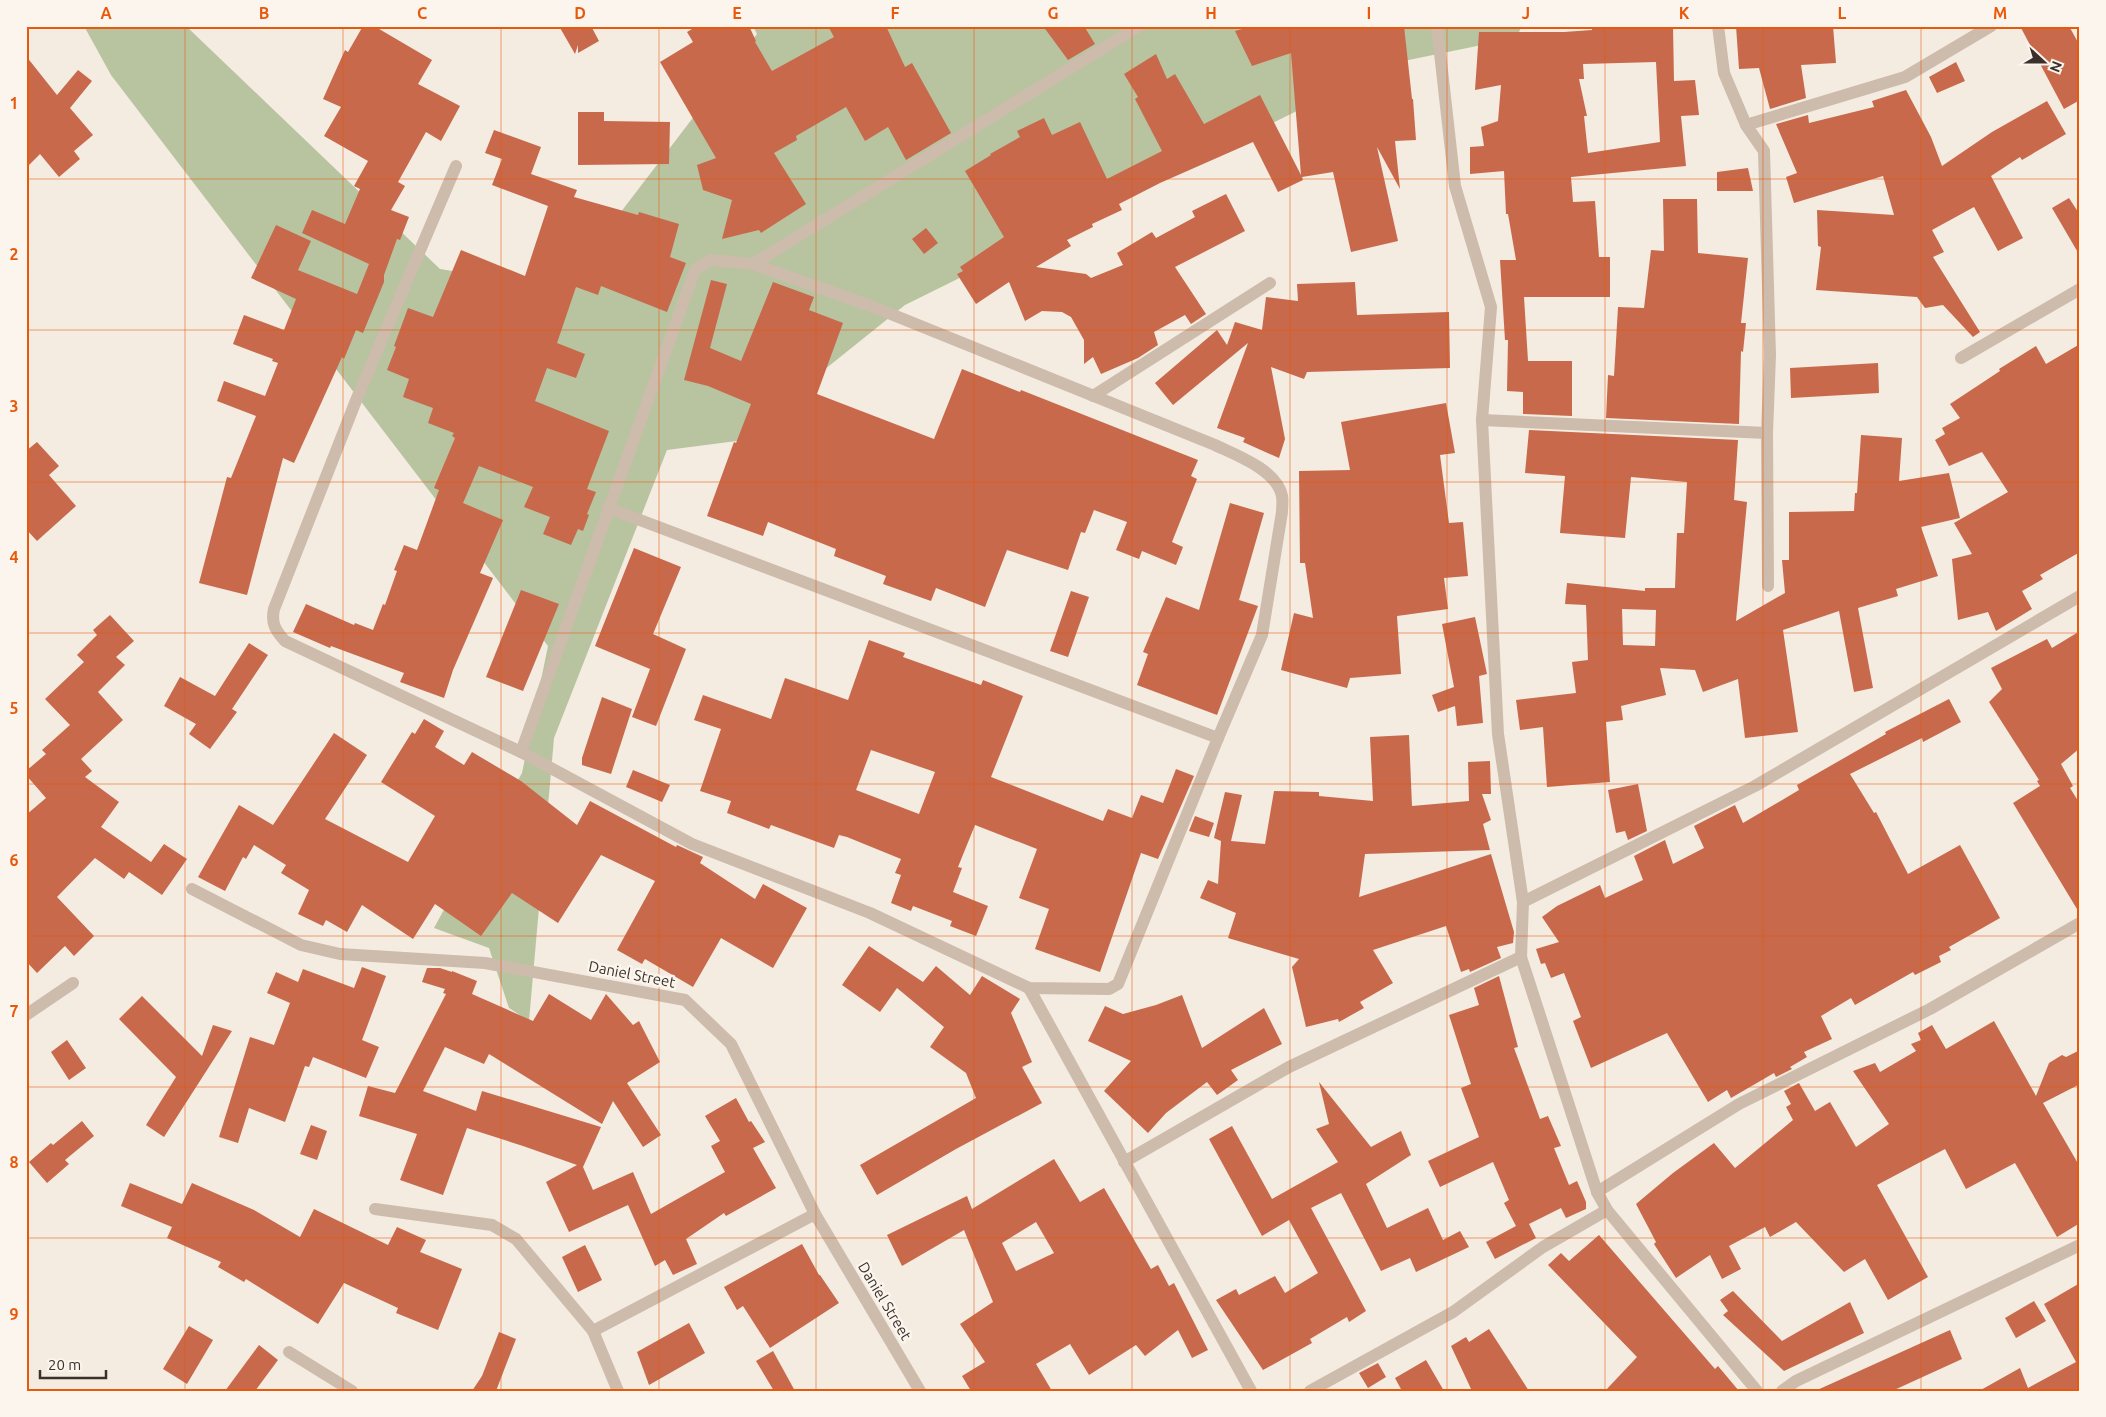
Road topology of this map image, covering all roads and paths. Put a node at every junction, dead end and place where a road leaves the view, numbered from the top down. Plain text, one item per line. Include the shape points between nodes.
1 (1139, 26) edge
2 (1437, 26) edge
3 (1718, 26) edge
4 (1991, 26) edge
5 (1746, 125) junction
6 (456, 166) dead end
7 (753, 264) junction
8 (1270, 284) dead end
9 (2080, 289) edge
10 (1960, 358) dead end
11 (1093, 396) junction
12 (1482, 420) junction
13 (1767, 433) junction
14 (608, 508) junction
15 (1768, 586) dead end
16 (2080, 596) edge
17 (1218, 738) junction
18 (521, 752) junction
19 (192, 889) dead end
20 (1524, 902) junction
21 (2080, 923) edge
22 (1521, 957) junction
23 (73, 983) dead end
24 (1029, 988) junction
25 (26, 1015) edge
26 (1124, 1162) junction
27 (1597, 1192) junction
28 (375, 1208) dead end
29 (1607, 1210) junction
30 (815, 1214) junction
31 (2080, 1245) edge
32 (593, 1331) junction
33 (289, 1352) dead end
34 (352, 1391) edge
35 (618, 1391) edge
36 (920, 1391) edge
37 (1251, 1391) edge
38 (1310, 1391) edge
39 (1757, 1391) edge
40 (1782, 1391) edge

1 - 7 street
2 - 12 street via 1455,186 1491,306
3 - 5 street via 1724,72
4 - 5 street via 1904,77
5 - 13 street via 1764,151 1770,355
6 - 18 street via 357,398 272,619 276,631 285,641
7 - 11 street via 876,308
7 - 14 street via 711,260 696,269
8 - 11 street
9 - 10 street
11 - 17 street via 1248,461 1262,469 1282,495 1262,635
12 - 13 street
12 - 20 street via 1498,734
13 - 15 street
14 - 17 street
14 - 18 street
16 - 20 street via 1755,786
17 - 24 street via 1118,984 1109,989
18 - 24 street via 692,844 870,913
19 - 30 street, Daniel Street via 301,945 321,951 485,963 685,1000 731,1044
20 - 22 street
21 - 27 street via 1930,1009 1739,1104
22 - 26 street via 1289,1067
22 - 27 street
23 - 25 street
24 - 26 street
26 - 37 street
27 - 29 street
28 - 32 street via 492,1225 516,1239
29 - 38 street via 1543,1247 1454,1312
29 - 39 street
30 - 32 street
30 - 36 street, Daniel Street
31 - 40 street via 1796,1381
32 - 35 street
33 - 34 street

